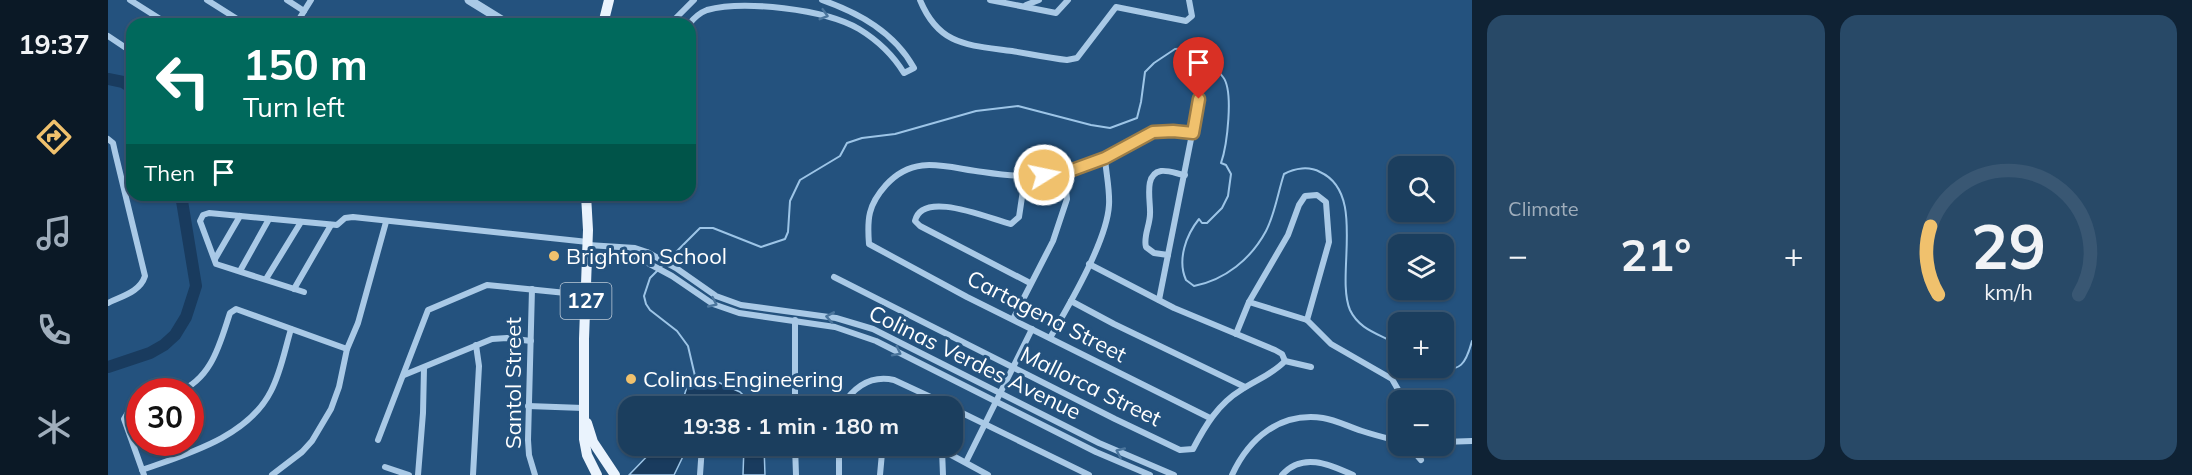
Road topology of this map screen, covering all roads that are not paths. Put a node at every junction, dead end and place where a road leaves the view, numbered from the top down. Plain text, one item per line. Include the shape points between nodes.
1 (130, 0) edge
2 (207, 0) edge
3 (287, 0) edge
4 (312, 0) edge
5 (469, 0) edge
6 (609, 0) edge
7 (695, 0) edge
8 (920, 0) edge
9 (990, 0) edge
10 (1039, 0) edge
11 (1068, 0) edge
12 (1189, 0) edge
13 (825, 1) edge
14 (782, 3) edge
15 (1026, 6) junction
16 (304, 11) junction
17 (700, 13) junction
18 (158, 18) edge
19 (236, 18) edge
20 (300, 18) edge
21 (498, 18) edge
22 (604, 18) edge
23 (676, 18) edge
24 (695, 18) edge
25 (108, 36) edge
26 (126, 48) edge
27 (1199, 99) dead end
28 (1193, 133) junction
29 (108, 139) edge
30 (1105, 158) junction
31 (1064, 173) junction
32 (1185, 175) junction
33 (1025, 177) junction
34 (126, 196) edge
35 (127, 201) edge
36 (586, 201) edge
37 (240, 216) junction
38 (269, 219) junction
39 (301, 222) junction
40 (386, 222) junction
41 (331, 225) junction
42 (588, 247) junction
43 (1168, 255) junction
44 (655, 256) junction
45 (214, 259) junction
46 (651, 264) junction
47 (1089, 264) junction
48 (679, 270) junction
49 (240, 271) junction
50 (834, 277) dead end
51 (675, 278) junction
52 (266, 279) junction
53 (1030, 284) junction
54 (294, 289) junction
55 (532, 290) junction
56 (304, 292) dead end
57 (586, 295) junction
58 (1159, 300) junction
59 (1071, 301) junction
60 (1249, 302) junction
61 (108, 303) edge
62 (752, 307) junction
63 (795, 313) junction
64 (751, 316) junction
65 (1013, 319) junction
66 (1307, 320) junction
67 (795, 322) junction
68 (291, 329) junction
69 (1032, 329) junction
70 (1236, 334) junction
71 (1050, 338) junction
72 (531, 342) junction
73 (476, 345) junction
74 (347, 349) junction
75 (1285, 361) junction
76 (1012, 367) junction
77 (1311, 367) dead end
78 (424, 368) junction
79 (404, 375) junction
80 (198, 378) edge
81 (1245, 387) junction
82 (1398, 390) edge
83 (999, 393) junction
84 (795, 396) edge
85 (849, 396) edge
86 (928, 396) edge
87 (995, 401) junction
88 (528, 406) junction
89 (583, 408) junction
90 (963, 413) edge
91 (1210, 418) junction
92 (986, 424) junction
93 (1388, 438) edge
94 (378, 440) dead end
95 (1472, 441) edge
96 (1454, 442) edge
97 (137, 456) edge
98 (701, 456) edge
99 (795, 456) edge
100 (839, 456) edge
101 (882, 456) edge
102 (942, 456) edge
103 (954, 456) edge
104 (1418, 456) edge
105 (1421, 460) dead end
106 (966, 462) junction
107 (386, 467) dead end
108 (143, 473) edge
109 (272, 475) edge
110 (409, 475) edge
111 (418, 475) edge
112 (473, 475) edge
113 (536, 475) edge
114 (597, 475) edge
115 (615, 475) edge
116 (700, 475) edge
117 (796, 475) edge
118 (839, 475) edge
119 (880, 475) edge
120 (943, 475) edge
121 (987, 475) edge
122 (1089, 475) edge
123 (1150, 475) edge
124 (1174, 475) edge
125 (1232, 475) edge
126 (1282, 475) edge
127 (1353, 475) edge

1 - 18 street
2 - 19 street
3 - 16 street
4 - 16 street
5 - 21 street
6 - 22 main road
7 - 17 street
7 - 23 street
8 - 12 street via 943,34 960,44 1067,60 1077,58 1116,7 1186,21 1192,16
9 - 15 street
10 - 15 street
11 - 15 street via 1056,13
14 -> 13 street via 850,24 885,49 904,73 914,68 879,28
14 - 17 street via 726,6
16 - 20 street
17 - 24 street
25 - 26 street
27 - 28 street
28 - 30 street via 1153,132
28 - 32 street
29 - 34 street via 113,143
30 - 31 street
30 - 47 street via 1109,205 1104,230
31 - 33 street
31 - 53 street via 1067,199 1053,241
32 - 43 street
32 - 43 street via 1162,171 1154,174 1149,183 1146,247
33 - 53 street via 1019,217 1011,224 940,206 924,207 915,221
33 - 65 street, Cartagena Street via 957,166 918,165 896,174 877,195 867,221 869,244
35 - 61 street via 144,269 143,283
36 - 42 main road, 127
37 - 38 street
37 - 45 street
37 - 45 street via 206,213 201,218
38 - 39 street
38 - 49 street
39 - 41 street
39 - 52 street
40 - 41 street via 353,217
40 - 42 street
40 - 74 street
41 - 54 street
42 - 44 street, Colinas Verdes Avenue via 635,248
42 - 46 street, Colinas Verdes Avenue
42 - 57 main road, 127
43 - 58 street
44 - 46 street
44 - 48 street, Colinas Verdes Avenue
45 - 49 street via 216,264
46 - 51 street, Colinas Verdes Avenue
47 - 58 street
47 - 59 street
48 - 51 street
48 - 62 street, Colinas Verdes Avenue via 716,296
49 - 52 street
50 - 76 street, Mallorca Street
51 -> 64 street, Colinas Verdes Avenue via 713,304
52 - 54 street
53 - 65 street
54 - 56 street
55 - 57 street
55 - 72 street, Santol Street
55 - 79 street via 487,285 428,310
57 - 89 main road, 127
58 - 70 street
59 - 71 street
59 - 81 street
60 - 66 street
60 - 66 street via 1287,235 1299,205 1305,196 1317,195 1326,202 1329,242
60 - 70 street
62 - 63 street, Colinas Verdes Avenue
62 - 64 street
63 - 67 street
83 -> 63 street, Colinas Verdes Avenue via 873,329 836,318
64 - 67 street, Colinas Verdes Avenue
65 - 69 street, Cartagena Street
66 - 82 street via 1331,344 1392,379
67 - 84 street
67 -> 87 street, Colinas Verdes Avenue via 835,327 876,341
68 - 74 street
68 - 80 street via 233,310 221,344
68 - 108 street via 270,393 251,416 223,437
69 - 71 street, Cartagena Street
69 - 76 street
70 - 75 street via 1282,354
71 - 91 street, Cartagena Street
72 - 73 street via 499,338
72 - 88 street, Santol Street
73 - 78 street
73 - 112 street via 479,366
74 - 109 street via 339,387 322,426 302,452
75 - 77 street
75 - 81 street, Mallorca Street via 1277,370
76 - 83 street
76 - 91 street, Mallorca Street via 1180,450 1193,449
78 - 79 street
78 - 111 street
79 - 94 street
81 - 91 street, Mallorca Street
83 - 87 street
124 -> 83 street, Colinas Verdes Avenue
85 - 86 street via 869,381 886,378
87 - 92 street
87 - 123 street, Colinas Verdes Avenue
88 - 89 street
88 - 113 street, Santol Street via 529,454
89 - 114 main road, 127 via 585,448
89 - 115 main road, 127 via 593,442
90 - 92 street
92 - 106 street
92 - 122 street
93 - 125 street via 1331,419 1292,418 1251,443
95 - 96 street
97 - 108 street
98 - 116 street
99 - 117 street
100 - 118 street
101 - 119 street
102 - 120 street
103 - 106 street
104 - 105 street
106 - 121 street
107 - 110 street
126 - 127 street via 1288,468 1316,461

